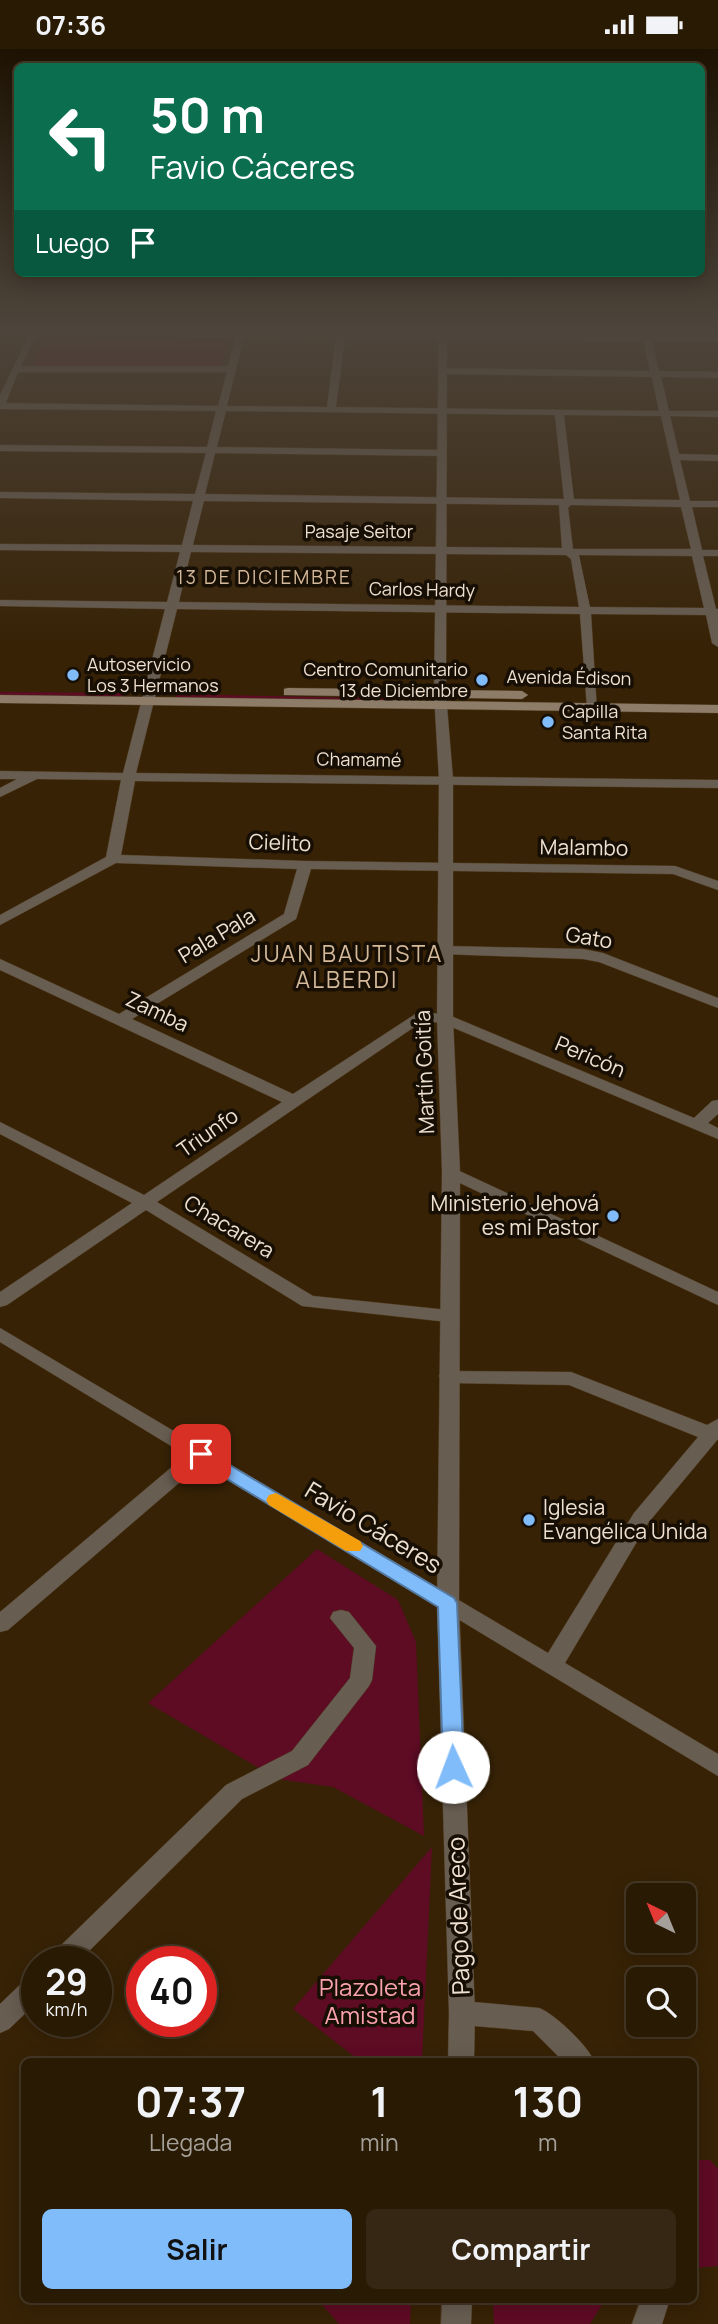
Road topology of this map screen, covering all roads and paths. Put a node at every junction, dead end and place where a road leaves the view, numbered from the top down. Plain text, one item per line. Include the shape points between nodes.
1 (215, 435) edge
2 (442, 435) edge
3 (562, 435) edge
4 (670, 435) edge
5 (0, 448) edge
6 (211, 451) junction
7 (442, 453) junction
8 (675, 457) junction
9 (718, 457) edge
10 (0, 495) edge
11 (200, 497) junction
12 (441, 501) junction
13 (569, 501) junction
14 (685, 503) junction
15 (718, 503) edge
16 (0, 547) edge
17 (187, 549) junction
18 (441, 550) junction
19 (568, 551) junction
20 (697, 553) junction
21 (718, 554) edge
22 (0, 603) edge
23 (173, 604) junction
24 (440, 608) junction
25 (585, 610) junction
26 (714, 611) edge
27 (718, 643) edge
28 (0, 688) edge
29 (148, 696) junction
30 (718, 697) edge
31 (0, 699) edge
32 (441, 700) junction
33 (592, 701) junction
34 (718, 709) edge
35 (0, 775) edge
36 (129, 775) junction
37 (35, 776) junction
38 (446, 779) junction
39 (718, 784) edge
40 (0, 793) edge
41 (113, 859) junction
42 (304, 865) junction
43 (446, 867) junction
44 (718, 886) edge
45 (0, 921) edge
46 (446, 951) junction
47 (0, 964) edge
48 (718, 1003) edge
49 (445, 1019) junction
50 (120, 1020) junction
51 (294, 1101) junction
52 (718, 1105) edge
53 (696, 1125) junction
54 (0, 1127) edge
55 (718, 1134) edge
56 (451, 1172) junction
57 (146, 1203) junction
58 (718, 1299) edge
59 (0, 1301) edge
60 (448, 1316) junction
61 (0, 1335) edge
62 (449, 1376) junction
63 (714, 1430) edge
64 (201, 1454) junction
65 (447, 1603) junction
66 (341, 1618) dead end
67 (0, 1624) edge
68 (552, 1666) junction
69 (718, 1766) edge
70 (77, 1946) edge
71 (21, 2001) edge
72 (462, 2013) junction
73 (0, 2021) edge
74 (461, 2058) edge
75 (578, 2058) edge
76 (457, 2303) edge
77 (655, 2303) edge
78 (456, 2324) edge
79 (647, 2324) edge

1 - 6 street
2 - 7 street, Martín Goitía
3 - 13 street
4 - 8 street
5 - 6 street
6 - 7 street
6 - 11 street
7 - 12 street, Martín Goitía
8 - 9 street
8 - 14 street
10 - 11 street
11 - 12 street
11 - 17 street
12 - 13 street
12 - 18 street, Martín Goitía
13 - 14 street
13 - 19 street via 563,507
14 - 15 street
14 - 20 street
16 - 17 street, Pasaje Seitor
17 - 18 street, Pasaje Seitor
17 - 23 street
18 - 19 street, Pasaje Seitor
18 - 24 street, Martín Goitía
19 - 20 street, Pasaje Seitor
19 - 25 street via 576,558
20 - 21 street, Pasaje Seitor
20 - 26 street
22 - 23 street, Carlos Hardy
23 - 24 street, Carlos Hardy
23 - 29 street
24 - 25 street, Carlos Hardy
24 - 32 street, Martín Goitía
25 - 26 street, Carlos Hardy
25 - 33 street
26 - 27 street
28 - 29 main road, Avenida Édison
29 - 31 main road, Avenida Édison
29 - 32 main road, Avenida Édison
29 - 36 street
30 - 33 main road, Avenida Édison
32 - 33 main road, Avenida Édison
32 - 38 street, Martín Goitía
33 - 34 main road, Avenida Édison
35 - 37 street, Chamamé
36 - 37 street, Chamamé
36 - 38 street, Chamamé
36 - 41 street
37 - 40 street
38 - 39 street, Chamamé
38 - 43 street, Martín Goitía
41 - 42 street, Cielito
41 - 45 street
42 - 43 street, Cielito
42 - 50 street, Pala Pala via 291,916
43 - 44 street, Malambo via 675,870
43 - 46 street, Martín Goitía
46 - 48 street, Gato via 583,954
46 - 49 street, Martín Goitía
47 - 50 street, Zamba
49 - 51 street, Triunfo via 419,1016
49 - 53 street, Pericón
49 - 56 street, Martín Goitía
50 - 51 street, Zamba
51 - 57 street, Triunfo
52 - 53 street
53 - 55 street, Pericón
54 - 57 street, Chacarera
56 - 58 street
56 - 60 street, Martín Goitía
57 - 59 street, Triunfo
57 - 60 street, Chacarera via 309,1302
60 - 62 street, Martín Goitía
61 - 64 street, Favio Cáceres
62 - 63 street via 571,1379
62 - 65 street, Martín Goitía
63 - 68 street via 641,1518
64 - 65 street, Favio Cáceres
64 - 67 street
65 - 68 street, Favio Cáceres
65 - 72 street, Pago de Areco
66 - 70 street via 365,1646 361,1680 300,1758 234,1793
68 - 69 street, Favio Cáceres
71 - 73 street
72 - 74 street, Pago de Areco
72 - 75 street via 539,2020
76 - 78 street
77 - 79 street

